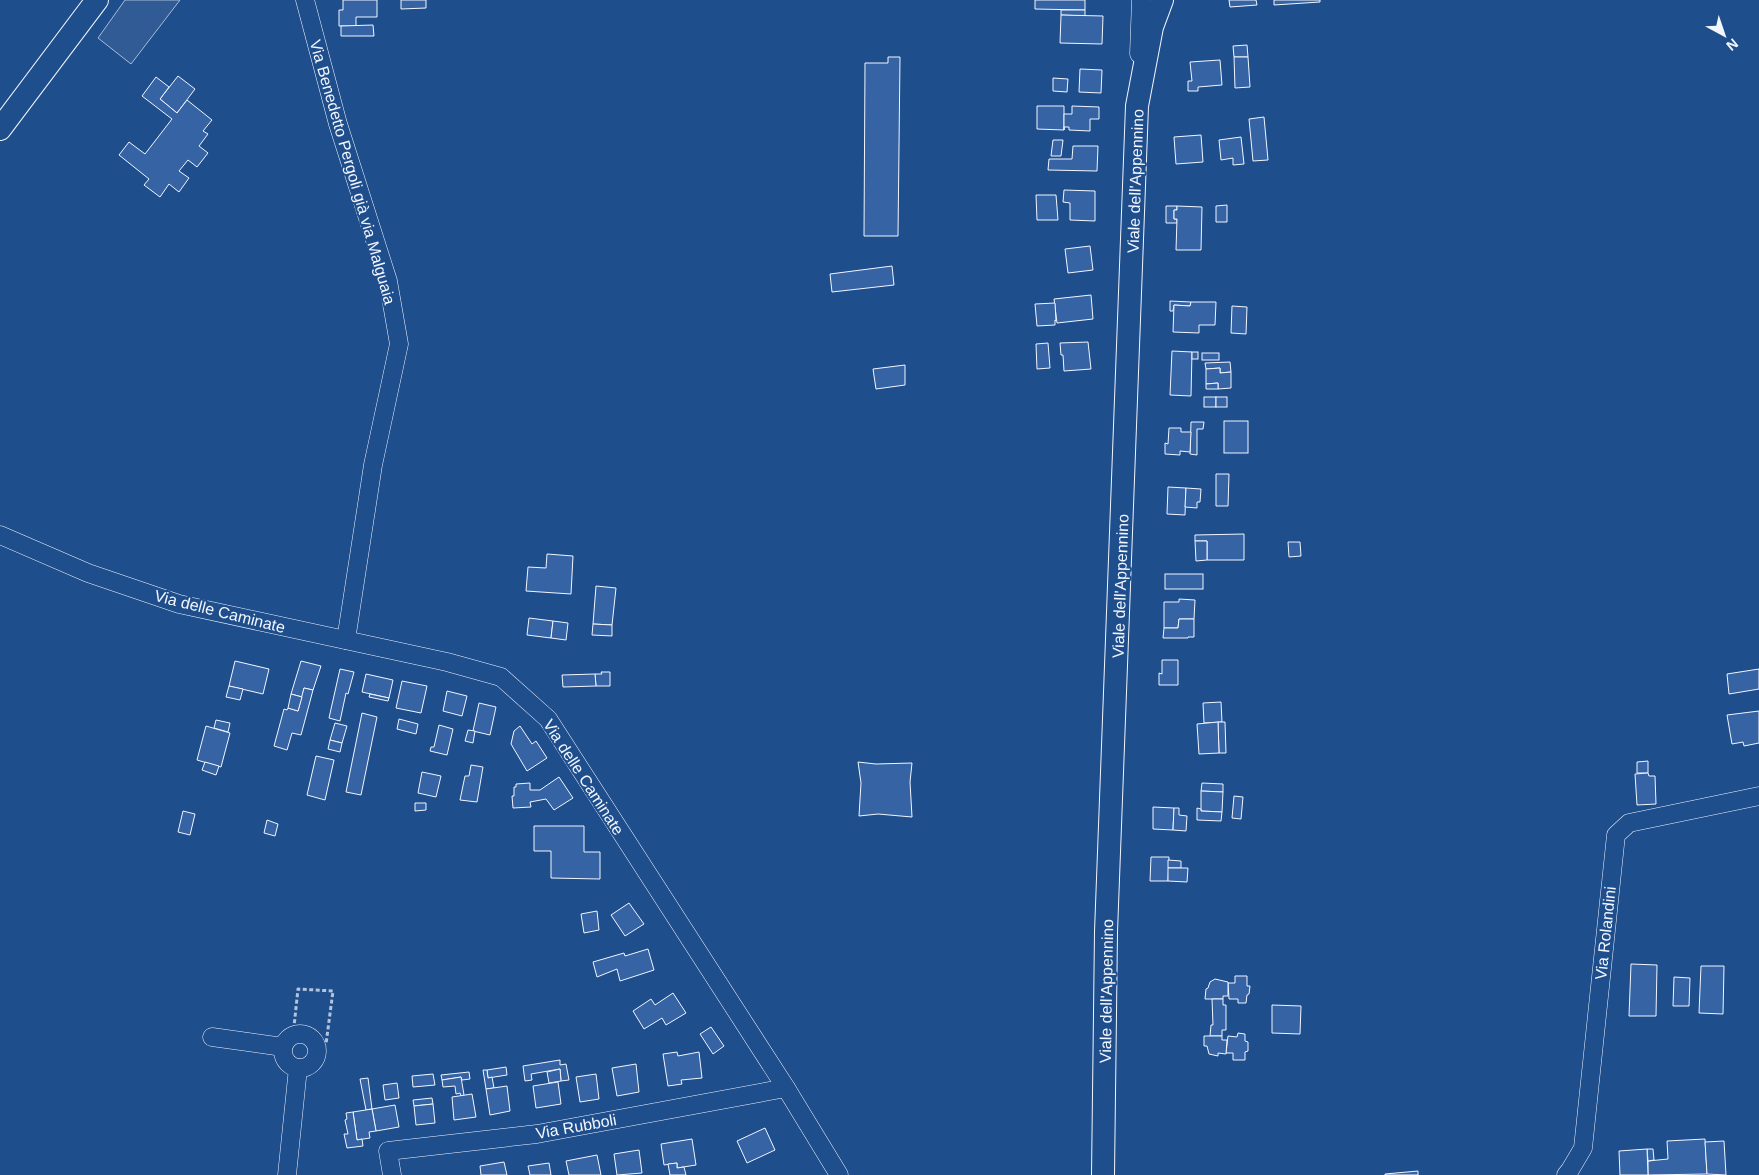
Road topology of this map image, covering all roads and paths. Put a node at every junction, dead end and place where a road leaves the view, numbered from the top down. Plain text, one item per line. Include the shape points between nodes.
1 (97, 0) edge
2 (305, 0) edge
3 (1154, 1) edge
4 (0, 129) edge
5 (0, 535) edge
6 (346, 640) junction
7 (1759, 796) edge
8 (212, 1037) dead end
9 (288, 1042) junction
10 (316, 1054) junction
11 (298, 1068) junction
12 (786, 1088) junction
13 (287, 1175) edge
14 (392, 1175) edge
15 (839, 1175) edge
16 (1103, 1175) edge
17 (1566, 1175) edge

1 - 4 main road
2 - 6 street, Via Benedetto Pergoli già via Malguaia via 338,124 388,281 399,344 373,465
3 - 16 main road, Viale dell'Appennino via 1138,106 1106,932
5 - 6 street, Via delle Caminate via 88,573 179,604
6 - 12 street, Via delle Caminate via 500,677 548,719
7 - 17 street, Via Rolandini via 1628,823 1616,835 1583,1148
8 - 9 street
9 - 10 street via 300,1034 311,1038
9 - 10 path via 298,989 332,991 326,1044
9 - 11 street via 283,1052 285,1060
10 - 11 street via 311,1064
11 - 13 street
12 - 14 street, Via Rubboli via 536,1134 388,1151
12 - 15 street, Via delle Caminate

